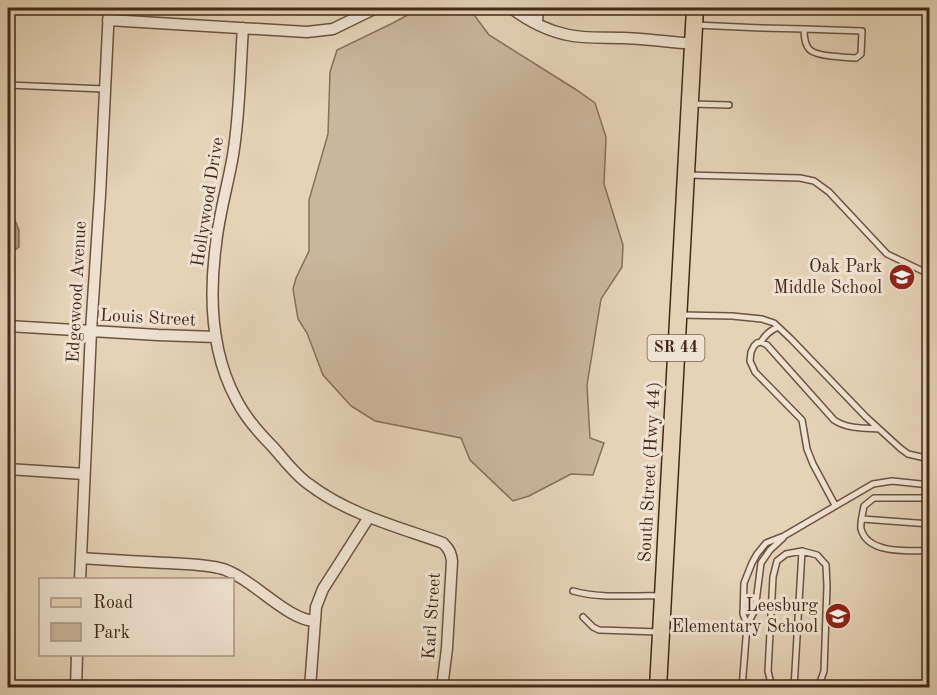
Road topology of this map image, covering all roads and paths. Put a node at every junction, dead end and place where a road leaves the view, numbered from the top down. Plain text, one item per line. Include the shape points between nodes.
1 (108, 8) edge
2 (376, 8) edge
3 (511, 8) edge
4 (538, 8) edge
5 (695, 8) edge
6 (358, 12) edge
7 (108, 20) junction
8 (537, 23) junction
9 (694, 25) junction
10 (243, 28) junction
11 (804, 29) junction
12 (693, 44) junction
13 (8, 85) edge
14 (104, 89) junction
15 (690, 104) junction
16 (729, 105) dead end
17 (686, 174) junction
18 (929, 274) edge
19 (678, 315) junction
20 (8, 326) edge
21 (778, 327) junction
22 (91, 331) junction
23 (216, 337) junction
24 (761, 342) junction
25 (879, 429) junction
26 (930, 459) edge
27 (8, 469) edge
28 (84, 474) junction
29 (930, 485) edge
30 (930, 498) edge
31 (835, 505) junction
32 (369, 517) junction
33 (862, 519) junction
34 (930, 524) edge
35 (784, 536) junction
36 (448, 548) joint
37 (802, 551) junction
38 (930, 551) edge
39 (81, 558) junction
40 (80, 578) edge
41 (573, 591) dead end
42 (663, 596) junction
43 (583, 617) dead end
44 (315, 621) junction
45 (747, 625) junction
46 (661, 632) junction
47 (77, 656) edge
48 (76, 687) edge
49 (310, 687) edge
50 (442, 687) edge
51 (658, 687) edge
52 (742, 687) edge
53 (772, 687) edge
54 (794, 687) edge
55 (818, 687) edge

1 - 7 street, Edgewood Avenue
2 - 6 street
3 - 8 street
4 - 8 street
5 - 9 main road, South Street (Hwy 44) / SR 44
6 - 10 street via 333,29 321,31
7 - 10 street
7 - 14 street, Edgewood Avenue
8 - 12 street via 570,36
9 - 11 lane
9 - 12 main road, South Street (Hwy 44) / SR 44
10 - 23 street, Hollywood Drive via 236,135 213,270
11 - 11 lane via 806,44 816,55 856,58 861,54 862,30
12 - 15 main road, South Street (Hwy 44) / SR 44
13 - 14 lane
14 - 22 street, Edgewood Avenue
15 - 16 lane
15 - 17 main road, South Street (Hwy 44) / SR 44
17 - 18 lane via 814,181 887,254
17 - 19 main road, South Street (Hwy 44) / SR 44
19 - 21 lane via 762,319
19 - 42 main road, South Street (Hwy 44) / SR 44
20 - 22 street, Louis Street
21 - 24 lane
21 - 25 lane
22 - 23 street, Louis Street
22 - 28 street, Edgewood Avenue
23 - 32 street, Hollywood Drive via 236,400 263,437 309,485
24 - 25 lane via 834,420 845,426
24 - 31 lane via 754,346 750,361 755,372 802,420 807,449
25 - 26 lane via 908,454
27 - 28 street
28 - 39 street, Edgewood Avenue
29 - 31 lane via 873,484
30 - 33 lane via 874,498 864,506
31 - 35 lane
32 - 36 street, Hollywood Drive
32 - 44 street via 323,589
33 - 34 lane
33 - 38 lane via 861,529 868,542 884,549
35 - 45 lane via 761,562 755,610
35 - 45 lane via 766,543 752,563 744,583 743,614
36 - 50 street, Karl Street via 452,561
37 - 53 lane via 786,554 777,561 773,577 768,671
37 - 54 lane
37 - 55 lane via 817,555 826,565 824,671
39 - 40 street, Edgewood Avenue
39 - 44 street via 221,569 251,584 301,619
41 - 42 lane via 613,597
42 - 46 main road, South Street (Hwy 44) / SR 44
43 - 46 lane via 599,630
44 - 49 street
45 - 52 lane
46 - 51 main road, South Street (Hwy 44) / SR 44
47 - 48 street

